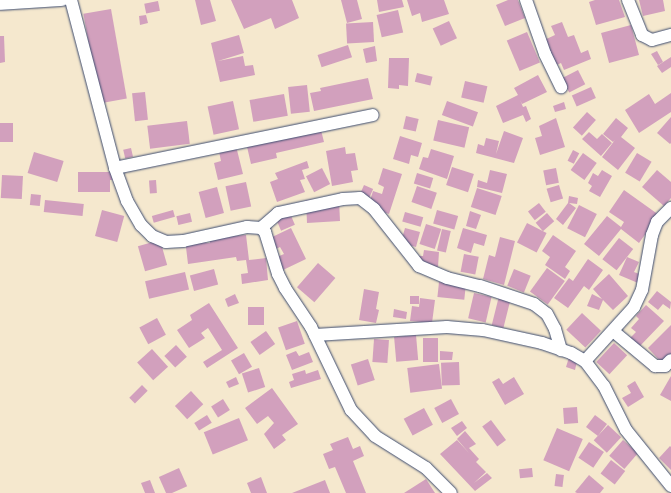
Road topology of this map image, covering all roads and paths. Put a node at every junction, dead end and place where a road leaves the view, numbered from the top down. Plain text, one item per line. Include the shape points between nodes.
1 (62, 0) edge
2 (71, 0) edge
3 (526, 0) edge
4 (628, 0) edge
5 (0, 4) edge
6 (671, 35) edge
7 (560, 86) dead end
8 (373, 115) dead end
9 (115, 168) junction
10 (671, 208) edge
11 (261, 228) junction
12 (612, 331) junction
13 (315, 335) junction
14 (561, 350) junction
15 (671, 360) edge
16 (585, 362) junction
17 (671, 486) edge
18 (451, 493) edge

1 - 5 street
2 - 9 street
3 - 7 street
4 - 6 street via 642,35 652,40
8 - 9 street
9 - 11 street via 140,224 152,236 166,242 247,227
10 - 12 street via 657,222 652,235 642,290 634,307
11 - 13 street via 285,288
11 - 14 street via 278,213 360,198 374,209 419,266 447,278 534,304 547,314
12 - 15 street via 655,366 665,366
12 - 16 street
13 - 14 street via 447,327 483,330
13 - 18 street via 344,398 363,424 426,468
14 - 16 street
16 - 17 street via 604,386 626,430

